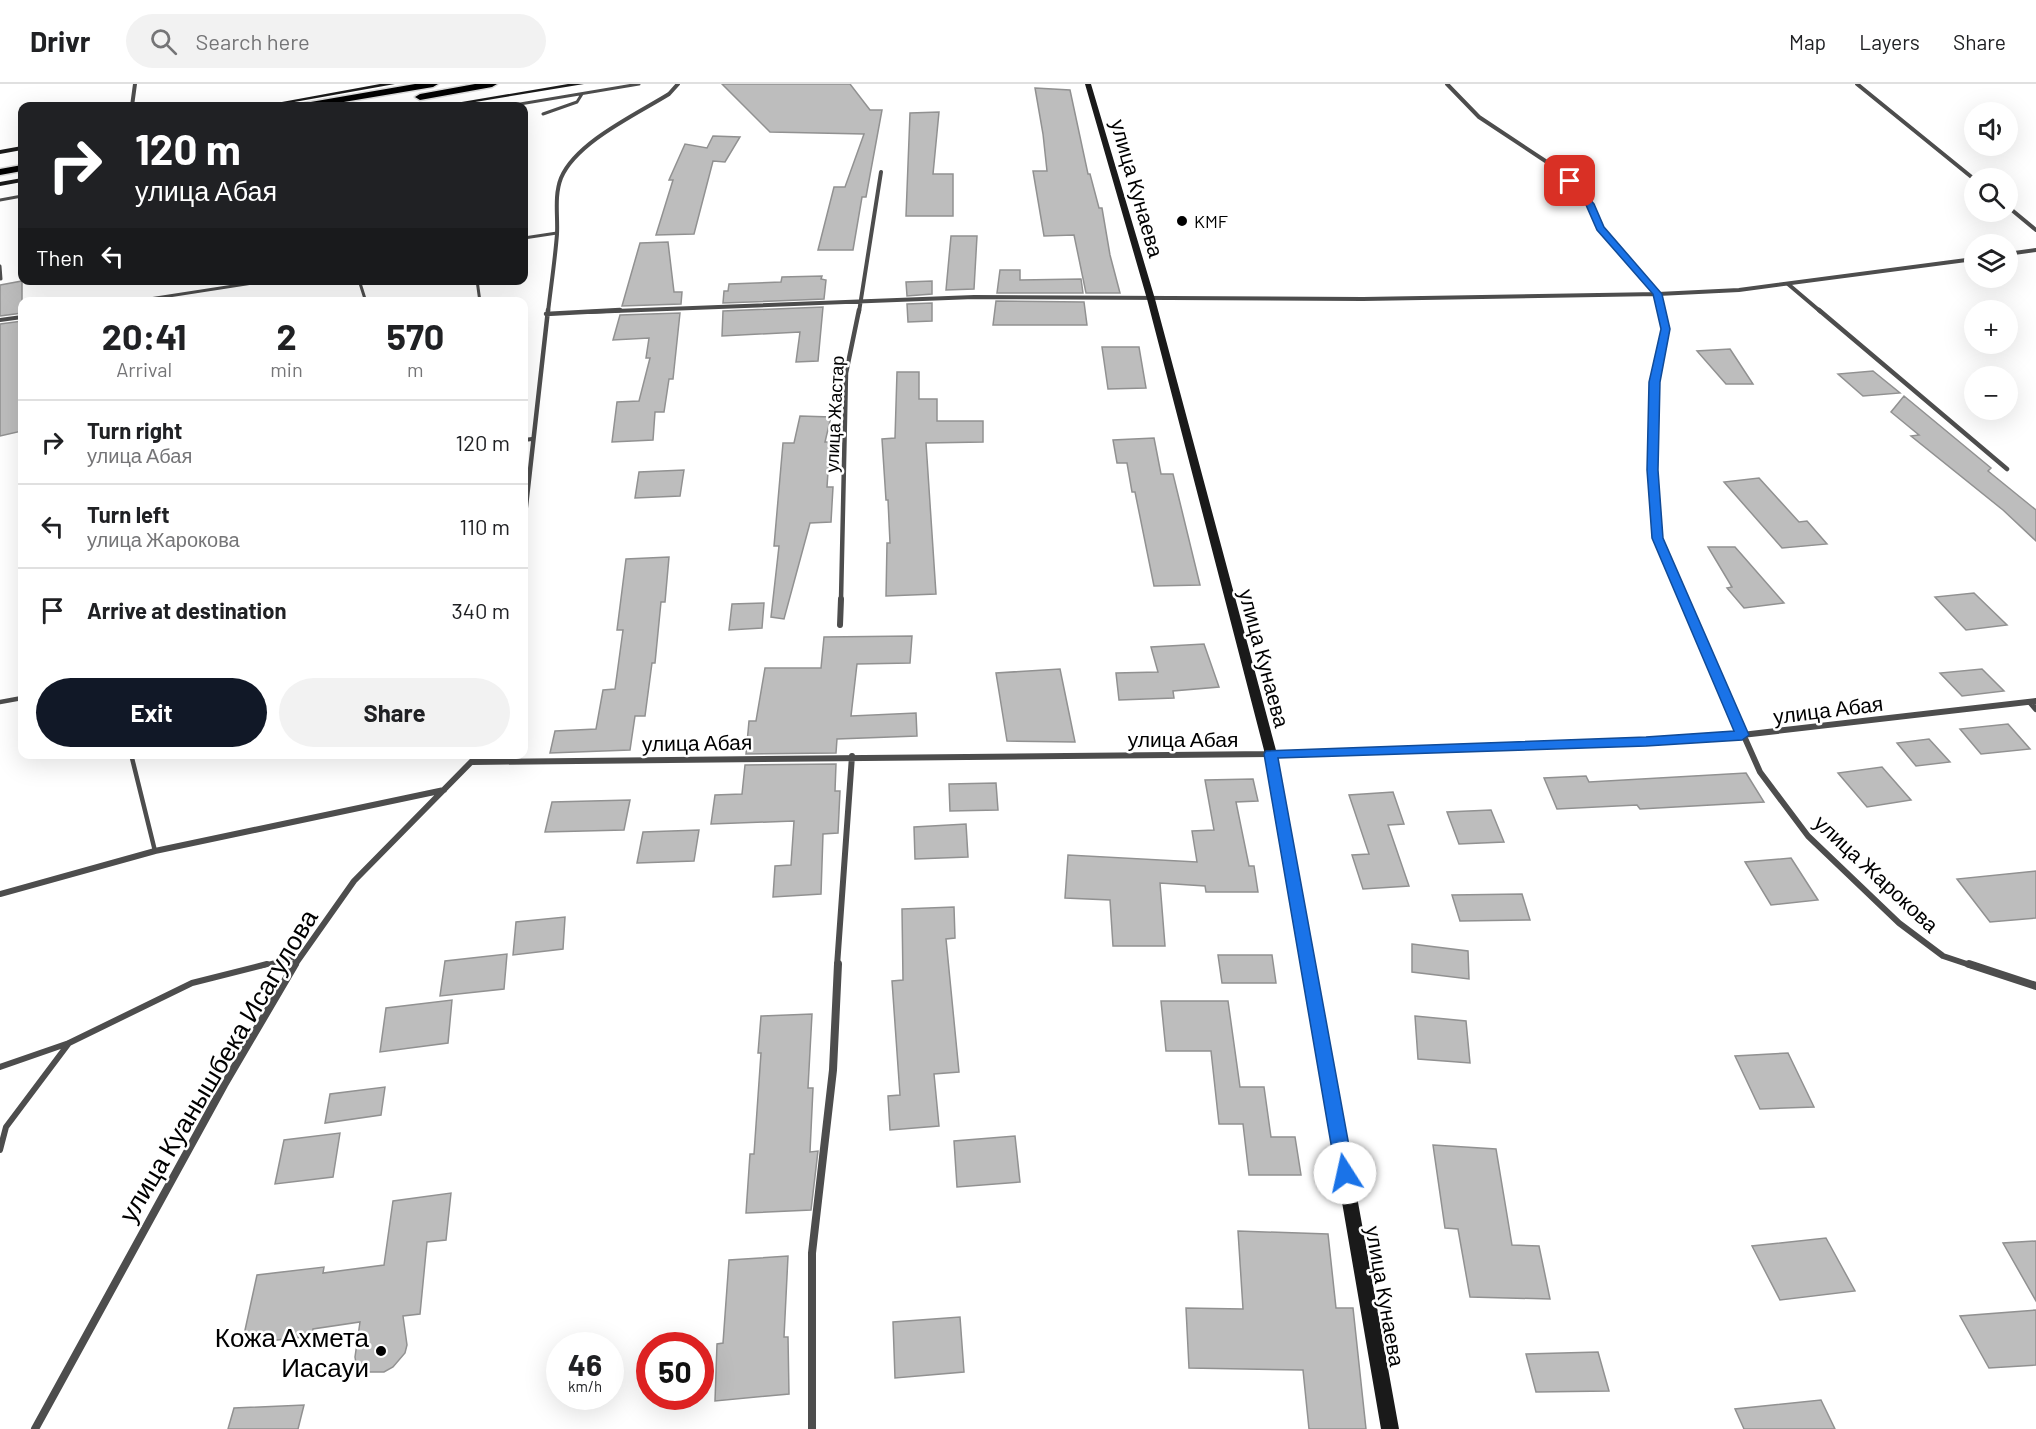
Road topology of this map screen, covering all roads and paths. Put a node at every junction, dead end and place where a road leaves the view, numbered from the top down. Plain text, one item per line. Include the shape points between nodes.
1 (135, 84) edge
2 (392, 84) edge
3 (433, 84) edge
4 (492, 84) edge
5 (581, 84) edge
6 (639, 84) edge
7 (678, 84) edge
8 (1088, 84) edge
9 (1447, 84) edge
10 (1857, 84) edge
11 (583, 94) junction
12 (133, 102) edge
13 (286, 102) edge
14 (328, 102) edge
15 (388, 102) edge
16 (466, 102) edge
17 (528, 103) edge
18 (543, 114) dead end
19 (18, 149) edge
20 (0, 152) edge
21 (18, 157) edge
22 (0, 160) edge
23 (18, 169) edge
24 (1964, 171) edge
25 (0, 172) edge
26 (881, 172) dead end
27 (18, 181) edge
28 (0, 184) edge
29 (18, 197) edge
30 (0, 200) edge
31 (2018, 215) edge
32 (2036, 230) edge
33 (557, 233) junction
34 (528, 237) edge
35 (2036, 250) edge
36 (2018, 252) edge
37 (1964, 260) edge
38 (0, 266) edge
39 (1, 279) edge
40 (1788, 284) junction
41 (240, 285) edge
42 (1658, 294) junction
43 (162, 297) edge
44 (1151, 298) junction
45 (861, 301) junction
46 (546, 314) junction
47 (18, 318) edge
48 (0, 320) edge
49 (532, 439) junction
50 (528, 440) edge
51 (2007, 469) dead end
52 (528, 482) edge
53 (840, 625) dead end
54 (18, 699) edge
55 (0, 702) edge
56 (2033, 702) edge
57 (2036, 709) edge
58 (1742, 735) junction
59 (1271, 754) junction
60 (852, 756) junction
61 (132, 759) edge
62 (475, 759) edge
63 (472, 762) junction
64 (444, 790) junction
65 (155, 851) junction
66 (0, 894) edge
67 (300, 956) junction
68 (2036, 986) edge
69 (69, 1043) junction
70 (0, 1067) edge
71 (0, 1150) edge
72 (35, 1429) edge
73 (812, 1429) edge
74 (1390, 1429) edge

1 - 12 street
2 - 13 main road
3 - 14 highway
4 - 15 highway
5 - 16 main road
6 - 11 lane
7 - 33 street via 569,163 558,190
8 - 44 main road, улица Кунаева
9 - 42 street, улица Жарокова via 1479,117 1570,181 1590,204 1600,228
10 - 24 street
11 - 17 lane
11 - 18 lane via 577,102
19 - 20 main road
21 - 22 highway
23 - 25 highway
26 - 45 street, улица Жастар
27 - 28 main road
29 - 30 lane
31 - 32 street
33 - 34 lane
33 - 46 street
35 - 36 street
37 - 40 street
38 - 39 lane
40 - 42 street
40 - 51 street
41 - 43 lane
42 - 44 street
42 - 58 street, улица Жарокова via 1665,329 1654,382 1652,470 1657,538
44 - 45 street
44 - 59 main road, улица Кунаева
45 - 46 street
45 - 53 street, улица Жастар via 846,373
46 - 49 street
47 - 48 lane
49 - 50 lane
49 - 52 street
54 - 55 lane
56 - 57 street
56 - 58 street, улица Абая
58 - 59 street, улица Абая
58 - 68 street, улица Жарокова via 1761,772 1808,836 1899,923 1942,956
59 - 60 street, улица Абая
59 - 74 main road, улица Кунаева
60 - 63 street, улица Абая
60 - 73 street via 833,1070 812,1253
61 - 65 lane
62 - 63 street, улица Куанышбека Исагулова
63 - 64 street, улица Куанышбека Исагулова
64 - 65 street
64 - 67 street, улица Куанышбека Исагулова via 354,881
65 - 66 street
67 - 69 lane via 192,983
67 - 72 street, улица Куанышбека Исагулова via 224,1085
69 - 70 lane
69 - 71 lane via 6,1127

